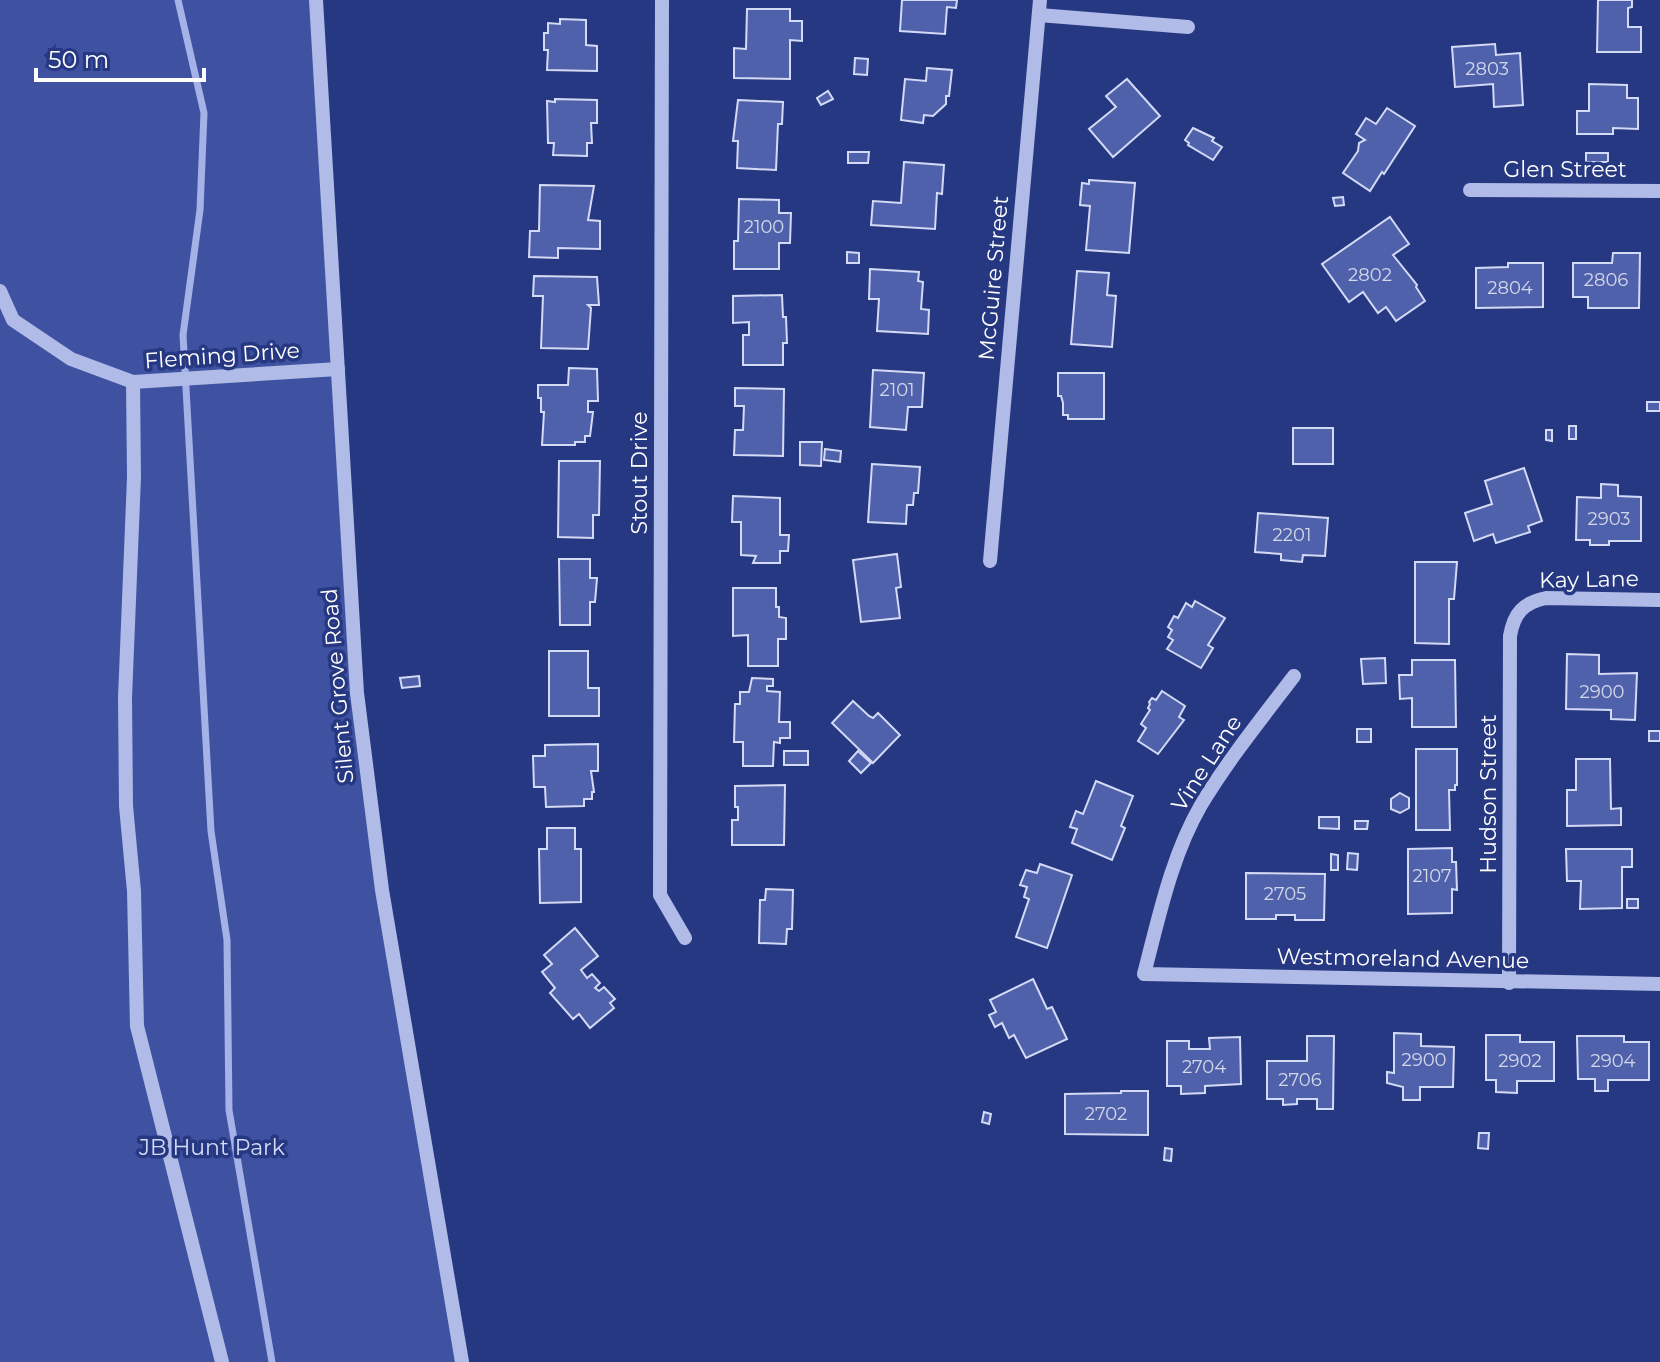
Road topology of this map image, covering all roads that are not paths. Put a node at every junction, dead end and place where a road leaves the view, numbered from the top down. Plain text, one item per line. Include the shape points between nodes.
1 (316, 0) edge
2 (662, 0) edge
3 (1040, 8) edge
4 (1188, 27) dead end
5 (1470, 190) dead end
6 (1660, 191) edge
7 (0, 291) edge
8 (338, 369) junction
9 (133, 382) junction
10 (990, 561) dead end
11 (1660, 600) edge
12 (1521, 608) joint
13 (1294, 676) dead end
14 (685, 938) dead end
15 (1144, 974) joint
16 (1509, 983) junction
17 (1660, 984) edge
18 (222, 1362) edge
19 (462, 1362) edge

1 - 8 street, Silent Grove Road
2 - 14 street, Stout Drive via 660,895
3 - 4 street
3 - 10 street, McGuire Street
5 - 6 street, Glen Street
7 - 9 street, Fleming Drive via 13,320 71,359
8 - 9 street, Fleming Drive
8 - 19 street, Silent Grove Road via 357,693 369,793
9 - 18 street via 125,713 137,1026
11 - 12 street, Kay Lane via 1546,598
12 - 16 street, Hudson Street via 1510,636
13 - 15 street, Vine Lane via 1200,807 1166,888
15 - 16 street, Westmoreland Avenue
16 - 17 street, Westmoreland Avenue

